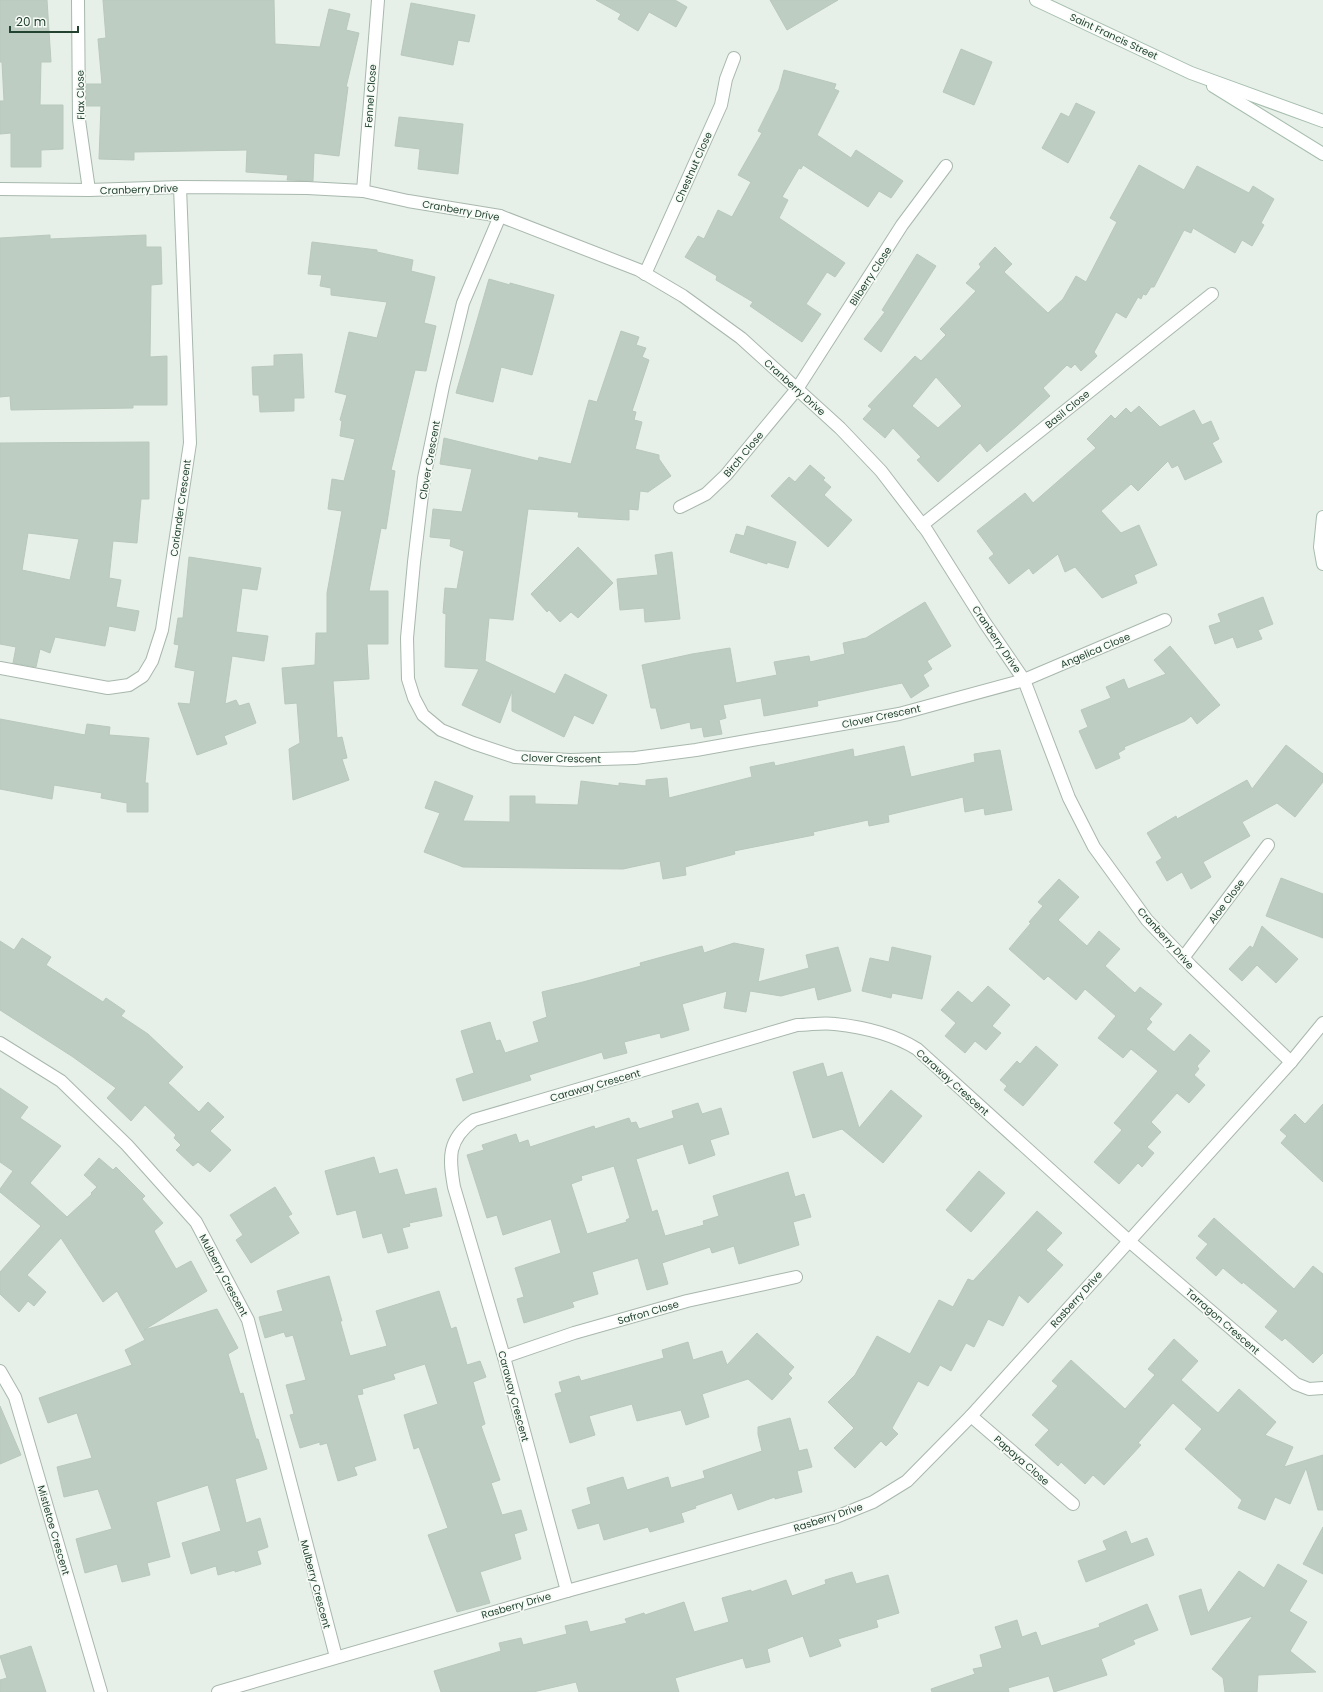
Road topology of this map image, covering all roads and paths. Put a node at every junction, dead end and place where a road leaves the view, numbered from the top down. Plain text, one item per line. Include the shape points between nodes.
1 (78, 0) edge
2 (378, 0) edge
3 (1036, 0) edge
4 (734, 58) dead end
5 (1191, 73) junction
6 (1323, 121) edge
7 (1323, 154) edge
8 (946, 166) dead end
9 (180, 187) junction
10 (0, 189) edge
11 (89, 190) junction
12 (363, 191) junction
13 (500, 216) junction
14 (645, 274) junction
15 (1212, 294) dead end
16 (797, 389) junction
17 (680, 507) dead end
18 (1323, 517) edge
19 (922, 525) junction
20 (1323, 564) edge
21 (1165, 620) dead end
22 (0, 668) edge
23 (1024, 680) junction
24 (1268, 845) dead end
25 (1183, 958) junction
26 (1323, 1023) edge
27 (0, 1043) edge
28 (1291, 1062) junction
29 (1129, 1241) junction
30 (796, 1277) dead end
31 (504, 1358) junction
32 (0, 1371) edge
33 (1323, 1388) edge
34 (971, 1416) junction
35 (1073, 1504) dead end
36 (567, 1591) junction
37 (336, 1657) junction
38 (101, 1692) edge
39 (218, 1692) edge

1 - 11 street, Flax Close via 80,120
2 - 12 street, Fennel Close
3 - 5 street, Saint Francis Street
4 - 14 street, Chestnut Close via 726,79 721,105
5 - 6 street, Saint Francis Street
5 - 7 street, Saint Francis Street
8 - 16 street, Bilberry Close via 902,225
9 - 11 street, Cranberry Drive
9 - 12 street, Cranberry Drive
9 - 22 street, Coriander Crescent via 190,442 162,630 152,661 144,676 129,685 108,688
10 - 11 street, Cranberry Drive
12 - 13 street, Cranberry Drive
13 - 14 street, Cranberry Drive
13 - 23 street, Clover Crescent via 463,302 442,386 424,478 407,638 408,679 423,715 440,730 515,757 570,760 635,758 696,750 899,714
14 - 16 street, Cranberry Drive via 683,296 741,338
15 - 19 street, Basil Close
16 - 17 street, Birch Close via 726,475 706,494
16 - 19 street, Cranberry Drive via 840,428 881,471
18 - 20 street via 1320,547
19 - 23 street, Cranberry Drive
21 - 23 street, Angelica Close
23 - 25 street, Cranberry Drive via 1069,798 1094,847 1147,920
24 - 25 street, Aloe Close
25 - 28 street, Cranberry Drive
26 - 28 street, Rasberry Drive
27 - 37 street, Mulberry Crescent via 61,1081 128,1145 196,1222 248,1320
28 - 29 street, Rasberry Drive
29 - 31 street, Caraway Crescent via 918,1049 901,1039 850,1026 798,1025 474,1120 462,1129 452,1148 450,1163 454,1187
29 - 33 street, Tarragon Crescent via 1296,1384 1309,1389
29 - 34 street, Rasberry Drive
30 - 31 street, Safron Close via 686,1301 574,1333
31 - 36 street, Caraway Crescent
32 - 38 street, Mistletoe Crescent via 15,1397
34 - 35 street, Papaya Close
34 - 36 street, Rasberry Drive via 907,1482 873,1502 836,1517
36 - 37 street, Rasberry Drive
37 - 39 street, Rasberry Drive

